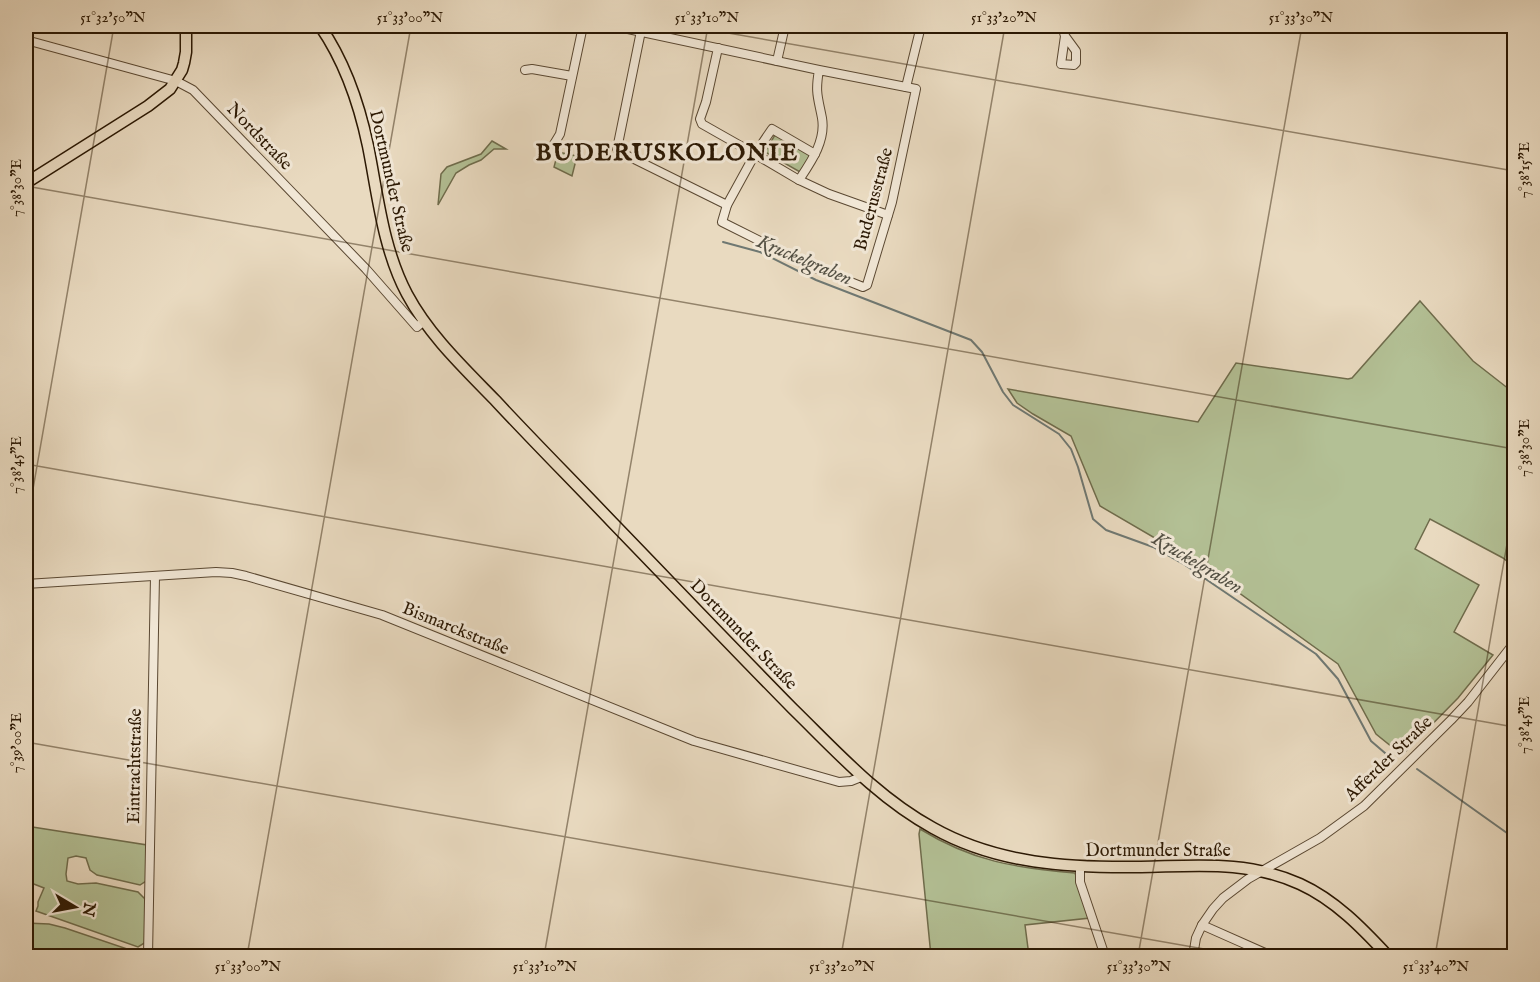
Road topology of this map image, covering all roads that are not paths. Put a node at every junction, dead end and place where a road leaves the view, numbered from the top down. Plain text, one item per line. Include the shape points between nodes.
1 (186, 26) edge
2 (320, 26) edge
3 (583, 26) edge
4 (614, 26) edge
5 (785, 26) edge
6 (921, 26) edge
7 (1062, 26) edge
8 (641, 31) junction
9 (1065, 36) dead end
10 (26, 40) edge
11 (718, 48) junction
12 (777, 61) junction
13 (525, 70) dead end
14 (819, 70) junction
15 (572, 76) junction
16 (176, 81) junction
17 (906, 87) junction
18 (554, 144) dead end
19 (755, 154) junction
20 (815, 154) junction
21 (800, 180) junction
22 (26, 183) edge
23 (727, 206) junction
24 (888, 215) junction
25 (424, 321) junction
26 (155, 576) junction
27 (26, 584) edge
28 (1515, 643) edge
29 (861, 777) junction
30 (1080, 867) junction
31 (1263, 871) junction
32 (1202, 925) junction
33 (148, 957) edge
34 (1105, 957) edge
35 (1193, 957) edge
36 (1272, 957) edge
37 (1388, 957) edge

1 - 16 main road via 186,52
2 - 25 main road, Dortmunder Straße via 334,47 357,101 396,271
3 - 15 street
4 - 8 street
5 - 12 street
6 - 17 street
7 - 9 street
8 - 11 street
8 - 23 street via 617,149
10 - 16 street, Nordstraße
11 - 12 street
11 - 19 street via 700,122
12 - 14 street
13 - 15 street
14 - 17 street
14 - 20 street via 816,86 822,125
15 - 18 street via 559,138
16 - 22 main road via 162,96
16 - 25 street, Nordstraße via 193,90 417,327
17 - 24 street, Buderusstraße via 916,89
19 - 20 street via 772,129
19 - 21 street
19 - 23 street
20 - 21 street
21 - 24 street
23 - 24 street, Buderusstraße via 722,222 808,265 863,287 867,285
25 - 29 main road, Dortmunder Straße via 546,454
26 - 27 street, Bismarckstraße
26 - 29 street, Bismarckstraße via 216,572 246,576 382,615 694,741 839,782
26 - 33 street, Eintrachtstraße
28 - 31 street, Afferder Straße via 1468,702 1364,806 1320,838
29 - 30 main road, Dortmunder Straße via 900,807 962,843 1014,858
30 - 31 main road, Dortmunder Straße via 1217,865
30 - 34 street via 1080,882
31 - 32 street, Afferder Straße via 1223,898
31 - 37 main road, Dortmunder Straße via 1299,883 1332,903
32 - 35 street
32 - 36 street

